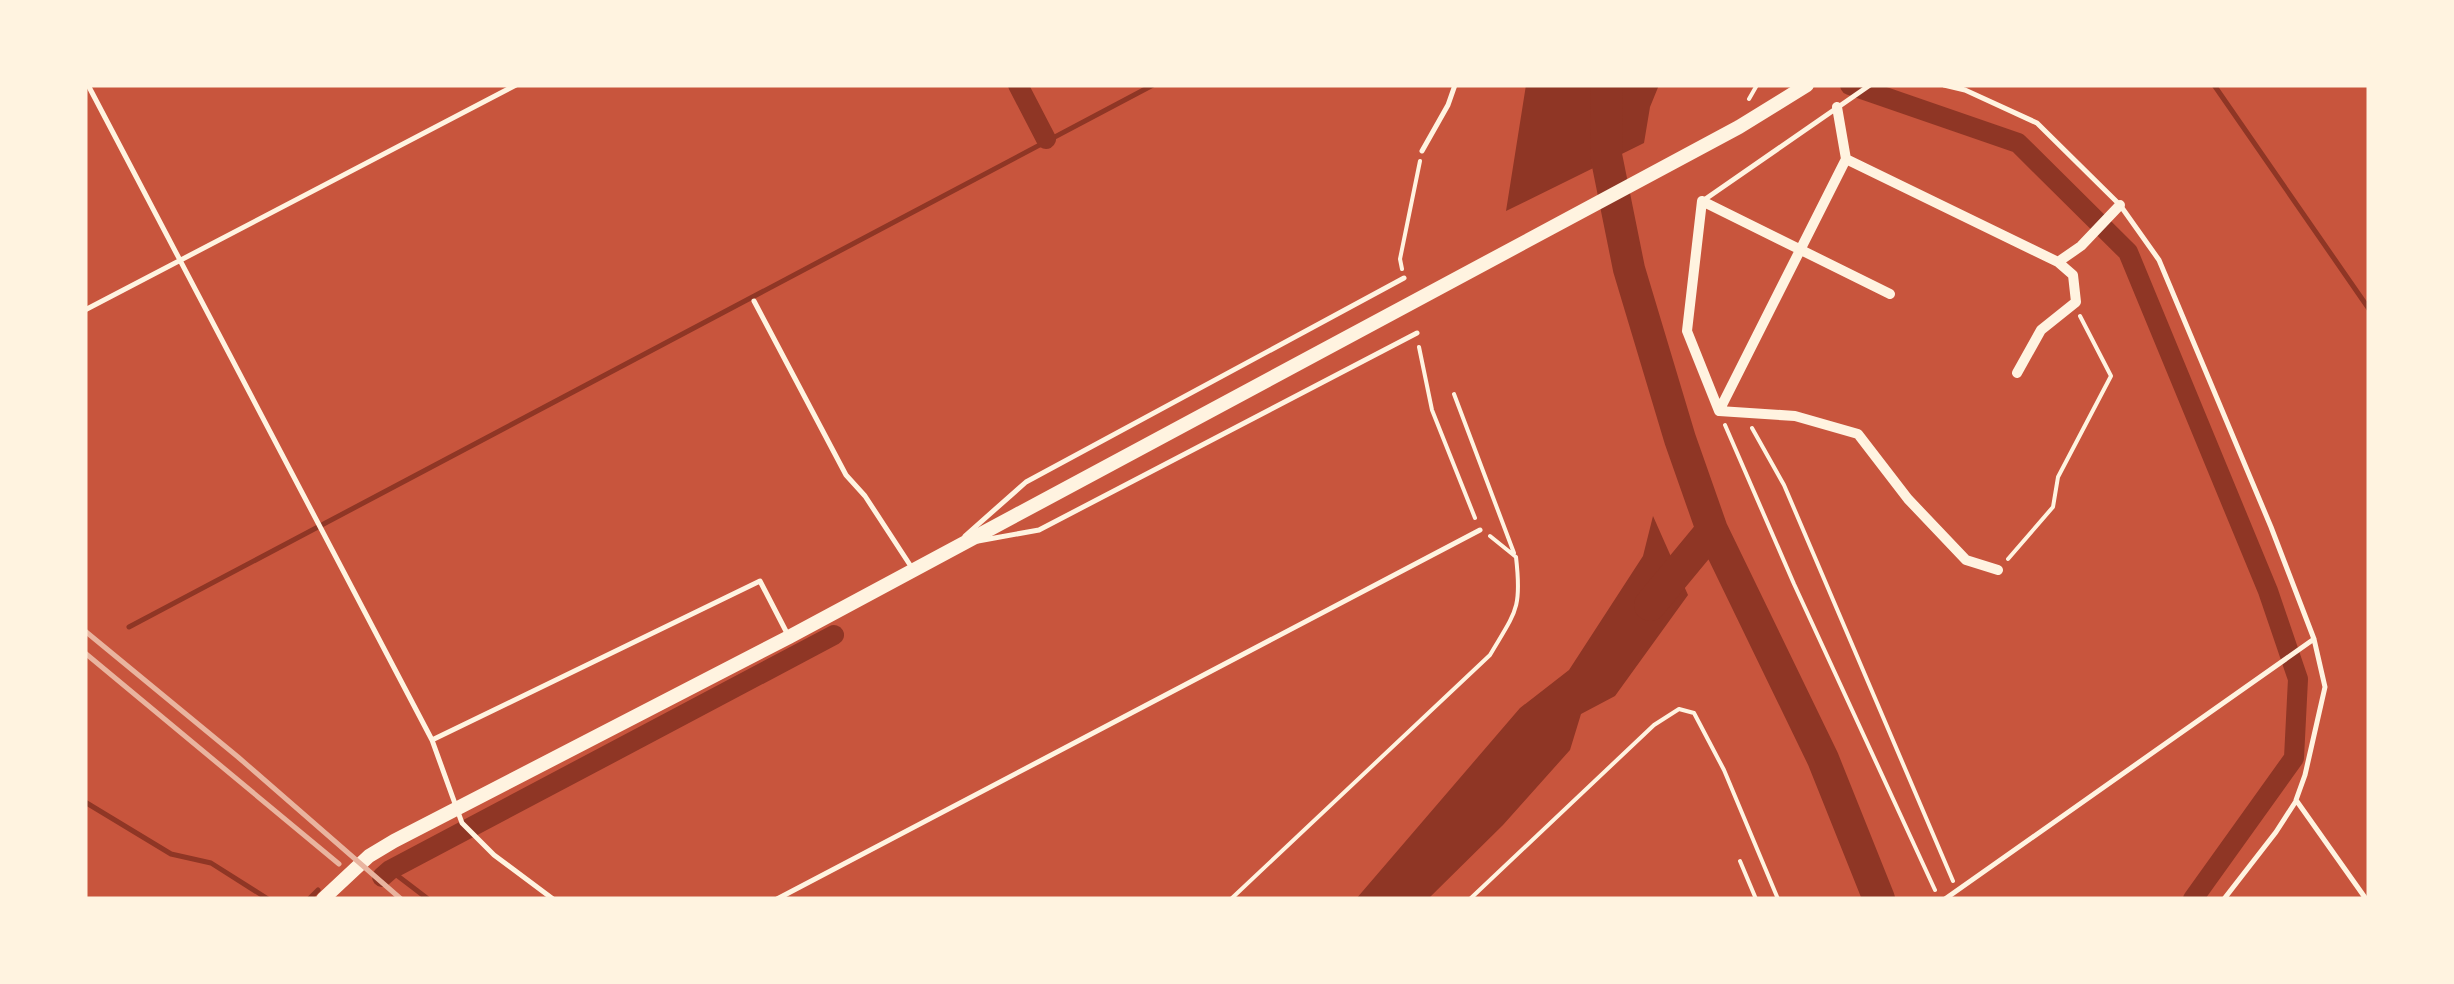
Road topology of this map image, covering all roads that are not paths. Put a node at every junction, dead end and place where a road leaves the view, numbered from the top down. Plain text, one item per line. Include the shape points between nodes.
1 (88, 85) edge
2 (516, 85) edge
3 (1455, 85) edge
4 (1807, 85) edge
5 (1870, 85) edge
6 (1944, 85) edge
7 (1837, 107) junction
8 (1422, 151) road end
9 (1846, 159) junction
10 (1702, 201) junction
11 (2120, 205) junction
12 (1801, 252) junction
13 (179, 261) junction
14 (2058, 262) junction
15 (1404, 278) road end
16 (1890, 294) dead end
17 (754, 301) dead end
18 (85, 310) edge
19 (1417, 333) road end
20 (2017, 374) dead end
21 (1720, 411) junction
22 (1480, 530) road end
23 (956, 545) junction
24 (912, 568) junction
25 (1998, 570) road end
26 (789, 637) junction
27 (2314, 639) junction
28 (432, 740) junction
29 (2296, 800) junction
30 (458, 808) junction
31 (323, 899) edge
32 (553, 899) edge
33 (777, 899) edge
34 (1942, 899) edge
35 (2224, 899) edge
36 (2366, 899) edge

1 - 13 lane
2 - 13 lane
3 - 8 lane
4 - 23 street
5 - 7 lane
6 - 11 lane via 2037,123
7 - 9 street
7 - 10 lane
9 - 12 street
9 - 14 street
10 - 12 street
10 - 21 street via 1687,331
11 - 14 street
11 - 27 lane via 2158,260
12 - 16 street
12 - 21 street
13 - 18 lane
13 - 28 lane
14 - 20 street via 2073,275 2076,302 2040,330
15 - 23 lane via 1026,482
17 - 24 lane via 846,475
19 - 23 lane via 1039,530
21 - 25 street via 1795,416 1858,434 1966,560
22 - 33 lane
23 - 24 street
24 - 26 street
26 - 28 lane via 760,581
26 - 30 street
27 - 29 lane via 2325,687
27 - 34 lane
28 - 30 lane
29 - 35 lane
29 - 36 lane
30 - 31 street via 369,856
30 - 32 lane via 462,823 494,855

